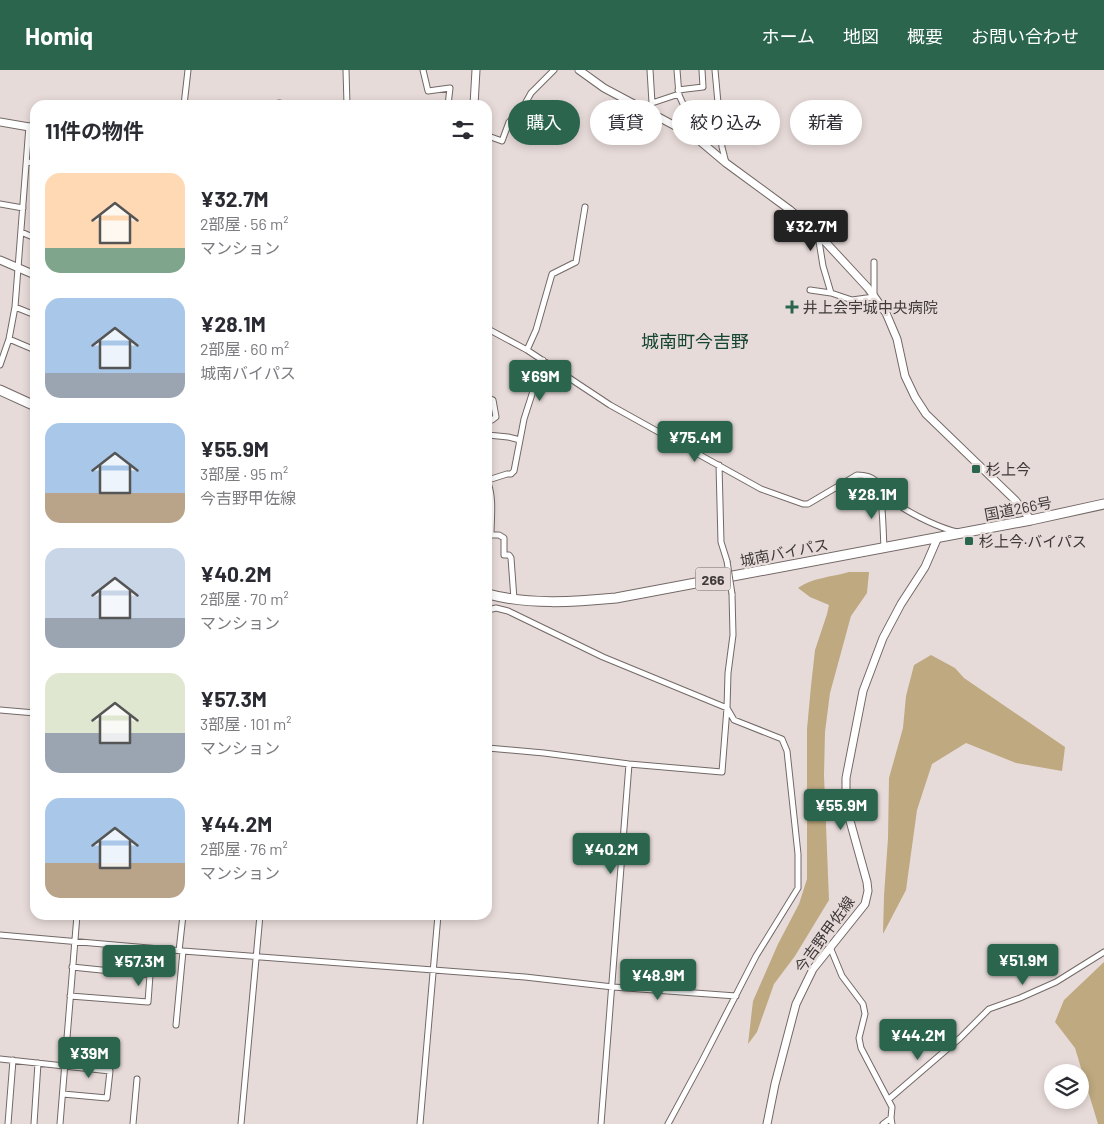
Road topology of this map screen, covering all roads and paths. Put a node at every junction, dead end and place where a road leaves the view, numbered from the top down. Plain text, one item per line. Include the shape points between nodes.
1 (188, 70) edge
2 (346, 70) edge
3 (423, 70) edge
4 (476, 70) edge
5 (554, 70) edge
6 (580, 70) edge
7 (650, 70) edge
8 (677, 70) edge
9 (702, 70) edge
10 (714, 70) edge
11 (678, 92) junction
12 (185, 100) edge
13 (347, 100) edge
14 (449, 100) edge
15 (474, 100) edge
16 (682, 100) edge
17 (0, 122) edge
18 (672, 124) edge
19 (30, 127) edge
20 (492, 137) edge
21 (30, 144) edge
22 (705, 145) edge
23 (28, 162) joint
24 (726, 163) junction
25 (0, 204) edge
26 (23, 208) junction
27 (585, 208) dead end
28 (21, 232) junction
29 (818, 234) junction
30 (30, 236) edge
31 (0, 260) edge
32 (874, 262) dead end
33 (18, 268) junction
34 (30, 273) edge
35 (810, 290) dead end
36 (831, 293) junction
37 (874, 297) junction
38 (15, 307) junction
39 (30, 313) edge
40 (492, 331) edge
41 (9, 339) junction
42 (30, 348) edge
43 (527, 350) junction
44 (543, 360) junction
45 (0, 365) edge
46 (0, 390) edge
47 (492, 400) edge
48 (30, 404) edge
49 (492, 420) edge
50 (492, 435) edge
51 (520, 440) junction
52 (719, 465) junction
53 (492, 480) edge
54 (881, 492) junction
55 (1104, 504) edge
56 (1031, 520) junction
57 (963, 533) junction
58 (492, 535) edge
59 (938, 538) junction
60 (884, 547) junction
61 (492, 595) edge
62 (514, 599) junction
63 (492, 609) edge
64 (728, 708) junction
65 (0, 710) edge
66 (30, 713) edge
67 (492, 748) edge
68 (629, 764) junction
69 (76, 920) edge
70 (183, 920) edge
71 (260, 920) edge
72 (438, 920) edge
73 (0, 935) edge
74 (74, 941) junction
75 (830, 947) junction
76 (181, 951) junction
77 (1104, 952) edge
78 (256, 956) junction
79 (72, 967) junction
80 (433, 970) junction
81 (613, 987) junction
82 (70, 996) junction
83 (736, 996) junction
84 (176, 1025) dead end
85 (0, 1059) edge
86 (13, 1060) junction
87 (38, 1063) junction
88 (65, 1066) junction
89 (137, 1079) dead end
90 (63, 1094) junction
91 (889, 1099) junction
92 (892, 1121) edge
93 (8, 1124) edge
94 (34, 1124) edge
95 (60, 1124) edge
96 (133, 1124) edge
97 (241, 1124) edge
98 (420, 1124) edge
99 (601, 1124) edge
100 (668, 1124) edge
101 (767, 1124) edge
102 (883, 1124) edge

1 - 12 street
2 - 13 street
3 - 14 street via 428,91 450,88
4 - 15 street
5 - 20 street via 509,122 502,141
6 - 18 street via 604,88
7 - 11 street via 652,102
8 - 11 street
9 - 11 street via 704,87
10 - 24 street
11 - 16 street
17 - 19 street
21 - 23 street
22 - 24 street
23 - 26 street
24 - 29 street
25 - 26 street
26 - 28 street
27 - 43 street via 576,262 552,274
28 - 30 street
28 - 33 street
29 - 36 street
29 - 37 street
31 - 33 street
32 - 37 street
33 - 34 street
33 - 38 street
35 - 36 street
36 - 37 street via 852,300
37 - 56 street via 886,313 897,339 905,376 926,414 1016,500
38 - 39 street
38 - 41 street
40 - 43 street
41 - 42 street
41 - 45 street
43 - 44 street
44 - 51 street
44 - 52 street via 610,405
46 - 48 highway
47 - 49 street via 496,417
50 - 51 street
51 - 53 street via 514,470
52 - 54 street via 761,489 803,504 813,502 857,475 877,482
52 - 64 street, bridge via 721,542 732,594
54 - 57 street via 945,529
54 - 60 street
55 - 56 highway, 国道266号 / 266
56 - 57 highway, 国道266号 / 266
57 - 59 highway, 国道266号 / 266
58 - 62 street via 504,538 504,555 512,558
59 - 60 highway, 城南バイパス / 266
59 - 75 street, 今吉野甲佐線 via 925,567 883,638 863,691 846,778 846,794 847,810 868,891 861,911
60 - 62 highway, 城南バイパス / 266 via 616,598 554,602
61 - 62 highway, 城南バイパス / 266
63 - 64 street via 508,611 603,657
64 - 68 street via 722,772
64 - 83 street via 734,720 782,739 787,751 799,882
65 - 66 street
67 - 68 street
68 - 81 street
69 - 74 street
70 - 76 street
71 - 78 street
72 - 80 street
73 - 74 street
74 - 76 street
74 - 79 street
75 - 91 street via 842,976 863,1004 861,1048
75 - 101 street, 今吉野甲佐線 via 812,969 796,1004
76 - 78 street
76 - 84 street
77 - 91 street via 1056,982 990,1009
78 - 80 street
78 - 97 street
79 - 82 street
79 - 82 street via 150,975 148,1002
80 - 81 street
80 - 98 street
81 - 83 street
81 - 99 street
82 - 88 street
83 - 100 street
85 - 86 street
86 - 87 street
86 - 93 street
87 - 88 street
87 - 94 street
88 - 90 street
88 - 90 street via 110,1071 108,1098
89 - 96 street
90 - 95 street
91 - 92 street
92 - 102 street

